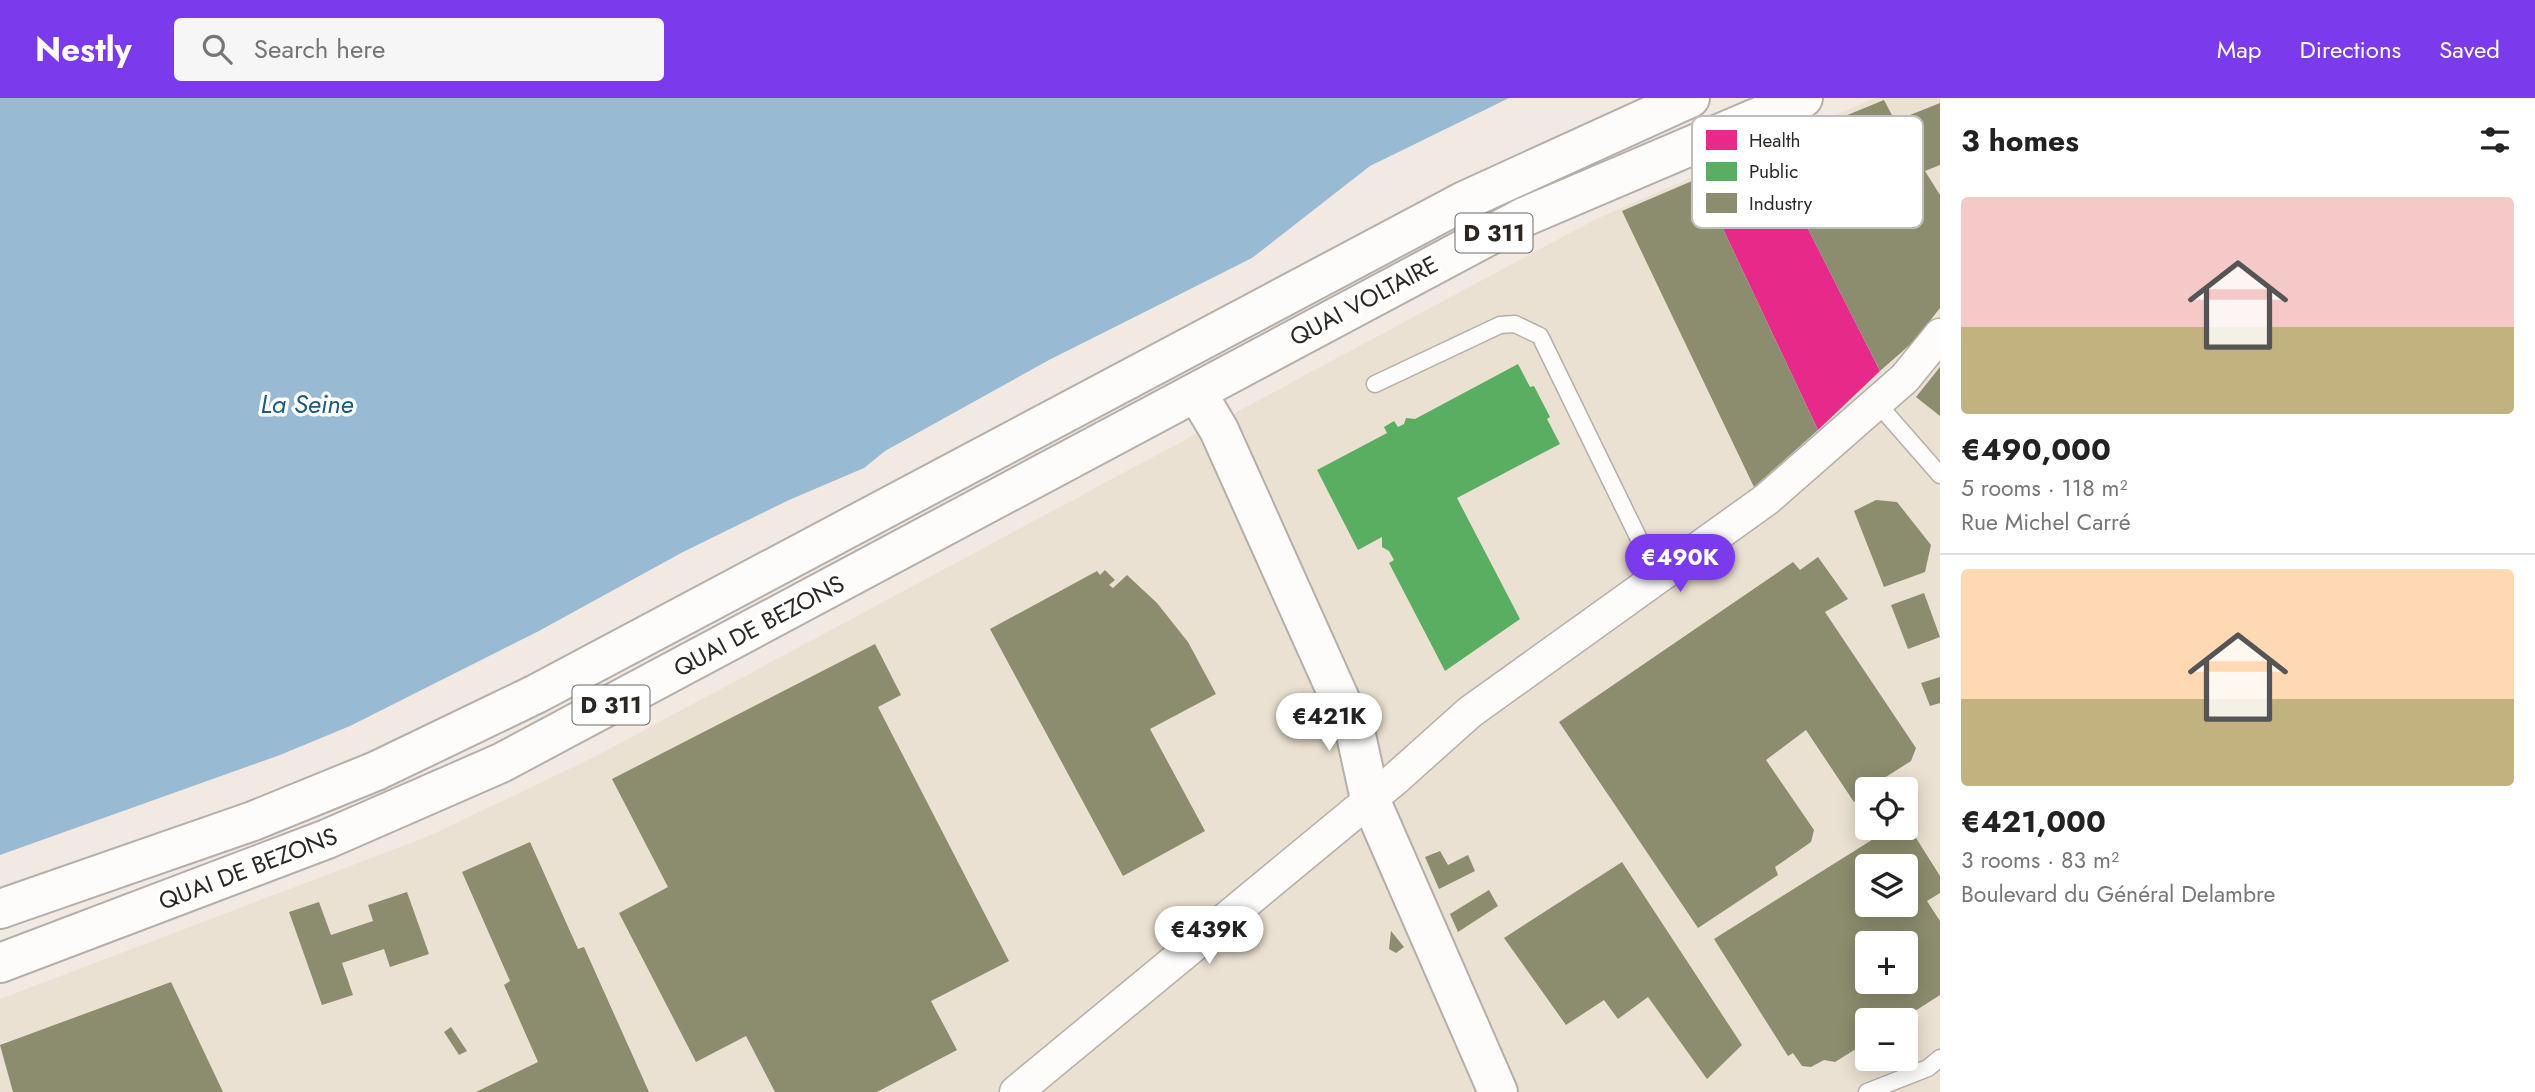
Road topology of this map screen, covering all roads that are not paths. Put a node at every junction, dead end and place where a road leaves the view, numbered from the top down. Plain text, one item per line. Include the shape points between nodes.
1 (1690, 98) edge
2 (1803, 98) edge
3 (1761, 116) edge
4 (1692, 145) edge
5 (1940, 335) edge
6 (1181, 373) junction
7 (1375, 384) dead end
8 (1877, 403) junction
9 (1940, 475) edge
10 (1658, 578) junction
11 (1370, 800) junction
12 (0, 909) edge
13 (0, 963) edge
14 (1940, 1058) edge
15 (1016, 1092) edge
16 (1498, 1092) edge
17 (1867, 1092) edge

1 - 6 main road, QUAI VOLTAIRE / D 311 via 1464,201 1241,320
2 - 3 main road, QUAI VOLTAIRE / D 311
4 - 6 main road, QUAI VOLTAIRE / D 311 via 1524,217 1325,321
5 - 8 street via 1905,378
6 - 11 main road via 1219,430 1356,735
6 - 12 main road, QUAI DE BEZONS / D 311 via 1086,402 561,681 376,771 253,821
6 - 13 main road, QUAI DE BEZONS / D 311 via 501,763 327,839
7 - 10 lane via 1500,324 1515,324 1540,336
8 - 9 lane
8 - 10 street via 1768,499
10 - 11 street via 1470,712
11 - 15 street
11 - 16 main road
14 - 17 lane via 1928,1068

